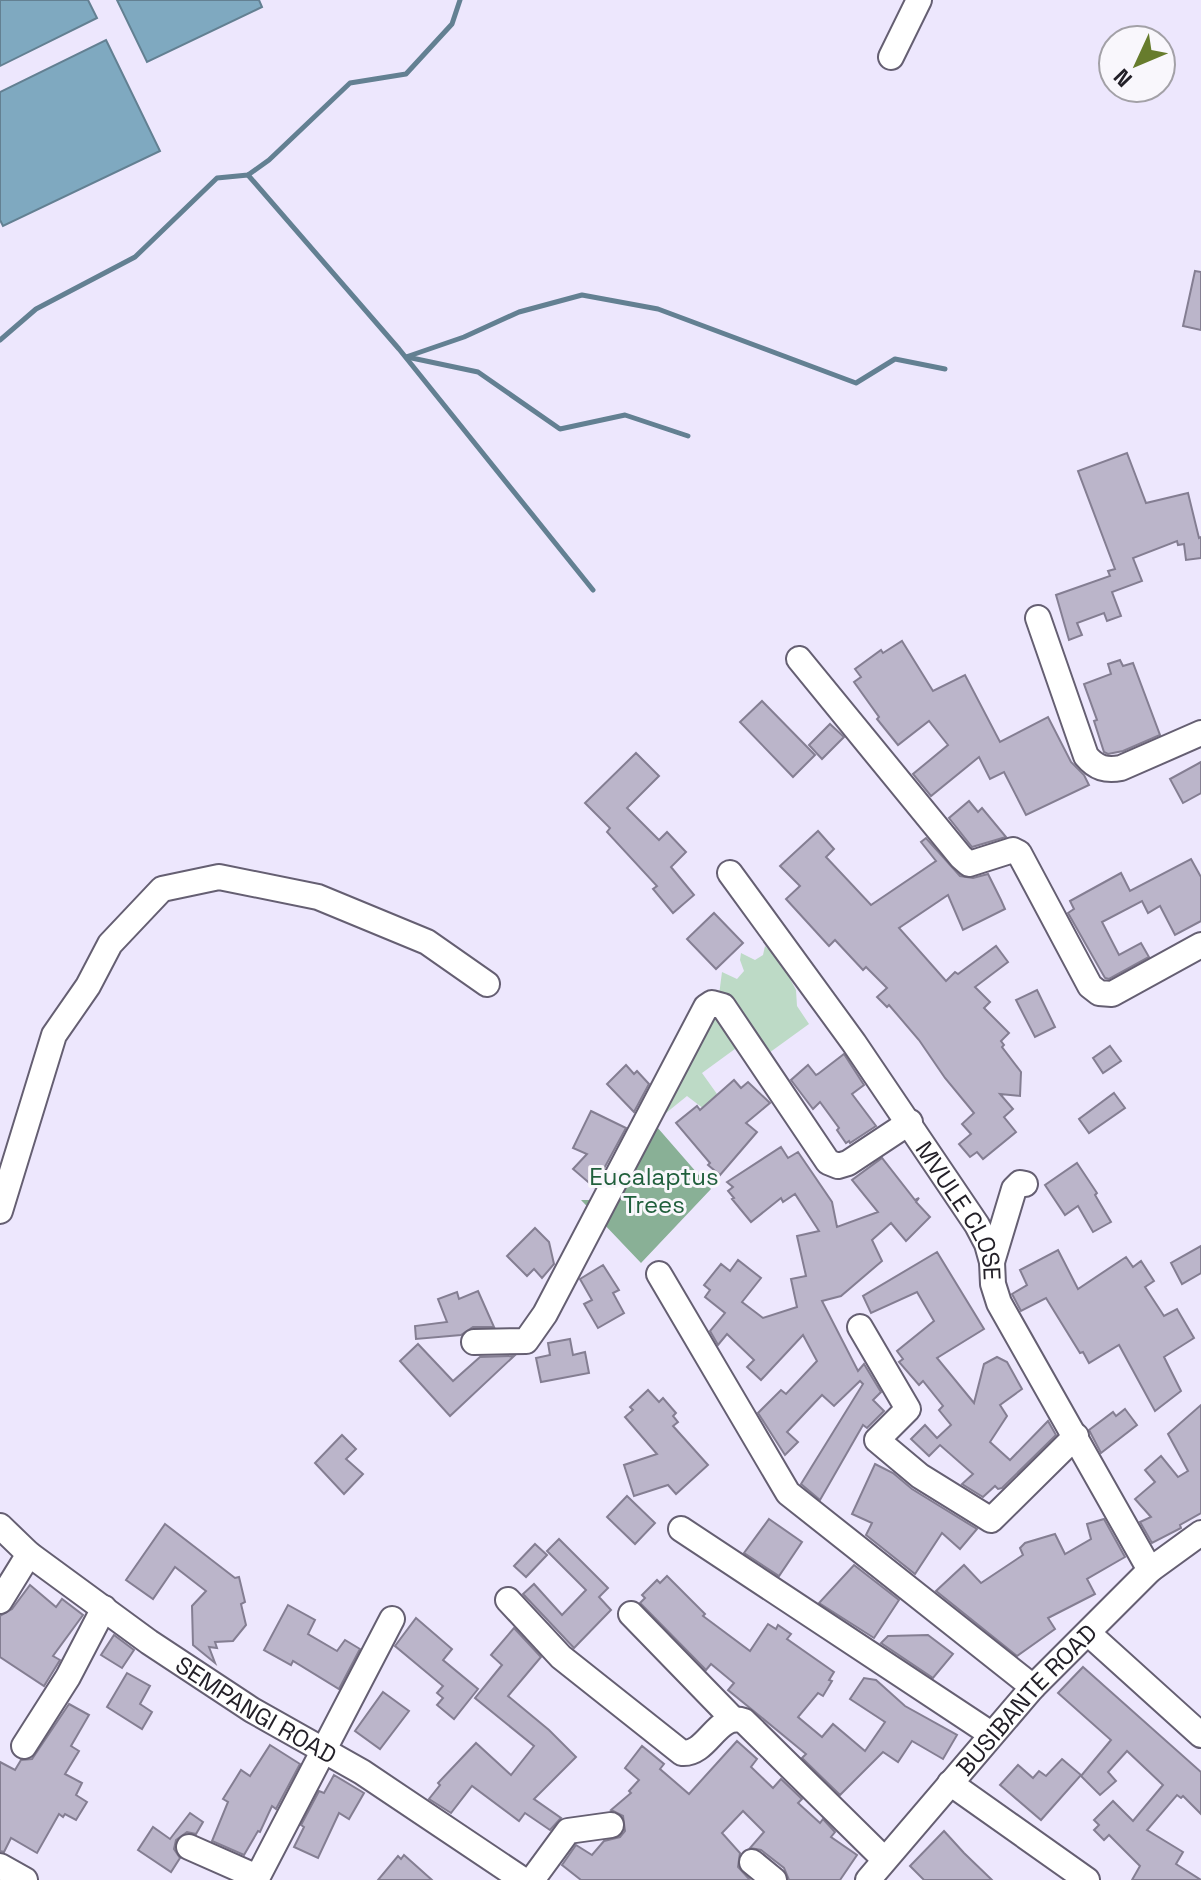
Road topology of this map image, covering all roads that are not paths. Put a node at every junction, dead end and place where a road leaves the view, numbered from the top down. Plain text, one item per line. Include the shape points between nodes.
1 (919, 0) edge
2 (891, 57) dead end
3 (1038, 618) dead end
4 (799, 659) dead end
5 (1201, 733) edge
6 (730, 873) dead end
7 (1201, 945) edge
8 (487, 984) dead end
9 (910, 1122) junction
10 (1025, 1184) dead end
11 (0, 1211) edge
12 (992, 1262) junction
13 (659, 1274) dead end
14 (860, 1327) dead end
15 (474, 1342) dead end
16 (1076, 1436) junction
17 (0, 1526) edge
18 (681, 1529) dead end
19 (1201, 1533) edge
20 (29, 1554) junction
21 (1150, 1570) junction
22 (508, 1600) dead end
23 (0, 1601) edge
24 (104, 1608) junction
25 (631, 1614) dead end
26 (392, 1619) dead end
27 (1088, 1633) junction
28 (1033, 1687) junction
29 (733, 1719) junction
30 (991, 1734) junction
31 (1201, 1735) edge
32 (24, 1746) dead end
33 (323, 1748) junction
34 (950, 1783) junction
35 (611, 1825) dead end
36 (189, 1847) dead end
37 (884, 1859) junction
38 (752, 1862) dead end
39 (0, 1866) edge
40 (257, 1878) edge
41 (25, 1880) edge
42 (523, 1880) edge
43 (532, 1880) edge
44 (774, 1880) edge
45 (868, 1880) edge
46 (1087, 1880) edge

1 - 2 street
3 - 5 street via 1093,765 1109,771 1121,768
4 - 7 street via 961,857 969,864 1013,850 1019,853 1090,986 1099,993 1112,994
6 - 9 street, MVULE CLOSE
8 - 11 street via 427,942 318,897 219,877 162,889 110,944 54,1035
9 - 12 street, MVULE CLOSE via 984,1237
9 - 15 street via 848,1163 828,1162 723,1006 712,1003 545,1314 526,1341
10 - 12 street via 1014,1189
12 - 16 street, MVULE CLOSE via 999,1303
13 - 28 street via 788,1493
14 - 16 street via 908,1409 877,1440 920,1476 991,1520
16 - 21 street, MVULE CLOSE
17 - 20 street, SEMPANGI ROAD
18 - 30 street
19 - 21 street, BUSIBANTE ROAD
20 - 23 street
20 - 24 street, SEMPANGI ROAD
21 - 27 street, BUSIBANTE ROAD
22 - 29 street via 561,1657 682,1753 696,1750
24 - 32 street
24 - 33 street, SEMPANGI ROAD via 226,1694
25 - 29 street
26 - 33 street
27 - 28 street, BUSIBANTE ROAD
27 - 31 street
28 - 30 street, BUSIBANTE ROAD
29 - 37 street via 760,1734
30 - 34 street, BUSIBANTE ROAD
33 - 40 street
33 - 42 street, SEMPANGI ROAD
34 - 37 street, BUSIBANTE ROAD
34 - 46 street
35 - 43 street via 568,1831
36 - 40 street
37 - 45 street, BUSIBANTE ROAD
38 - 44 street
39 - 41 street

